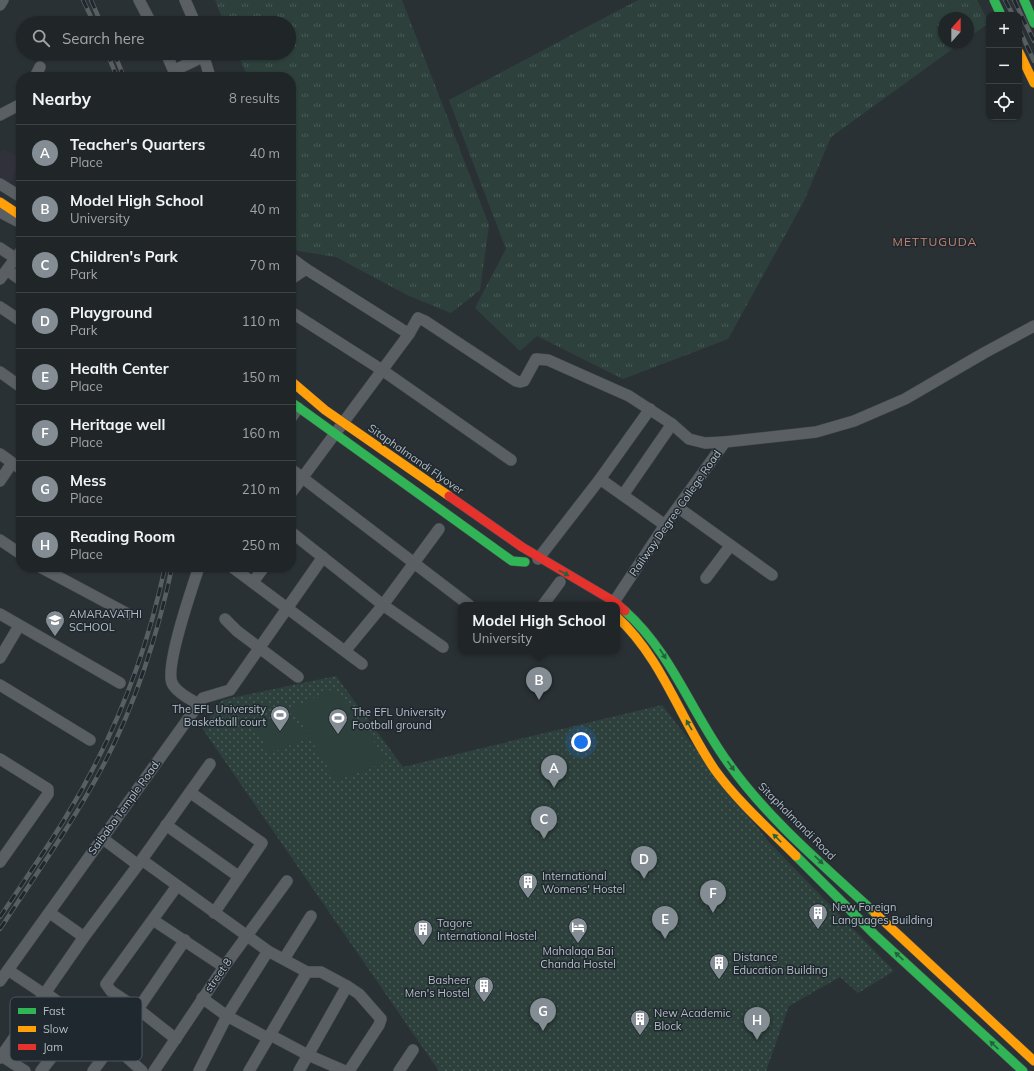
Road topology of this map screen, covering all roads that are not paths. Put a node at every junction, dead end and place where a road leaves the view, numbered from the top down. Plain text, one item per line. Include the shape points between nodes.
1 (3, 0) edge
2 (139, 0) edge
3 (185, 0) edge
4 (994, 0) edge
5 (1024, 0) edge
6 (0, 5) edge
7 (1000, 12) edge
8 (147, 16) edge
9 (192, 16) edge
10 (1034, 23) edge
11 (1022, 58) edge
12 (169, 60) edge
13 (196, 60) edge
14 (205, 60) edge
15 (174, 72) edge
16 (178, 72) edge
17 (208, 72) edge
18 (1034, 83) edge
19 (16, 107) edge
20 (0, 115) edge
21 (0, 184) edge
22 (0, 193) edge
23 (16, 194) edge
24 (0, 202) edge
25 (16, 202) edge
26 (0, 212) edge
27 (16, 213) edge
28 (16, 220) edge
29 (0, 248) edge
30 (16, 254) edge
31 (16, 258) edge
32 (296, 262) edge
33 (306, 269) junction
34 (3, 275) edge
35 (296, 276) edge
36 (16, 279) edge
37 (0, 307) edge
38 (296, 315) edge
39 (16, 318) edge
40 (1034, 326) edge
41 (409, 334) junction
42 (382, 370) junction
43 (0, 372) edge
44 (296, 378) edge
45 (16, 383) edge
46 (296, 385) edge
47 (296, 395) edge
48 (296, 406) edge
49 (650, 409) junction
50 (347, 417) junction
51 (672, 424) junction
52 (334, 435) junction
53 (725, 442) junction
54 (0, 454) edge
55 (510, 460) dead end
56 (16, 465) edge
57 (16, 467) edge
58 (296, 473) edge
59 (302, 478) junction
60 (600, 479) junction
61 (0, 481) edge
62 (296, 486) edge
63 (623, 495) junction
64 (677, 509) junction
65 (665, 525) junction
66 (439, 529) dead end
67 (296, 536) edge
68 (0, 540) edge
69 (730, 546) junction
70 (16, 551) edge
71 (323, 557) junction
72 (533, 561) junction
73 (413, 562) junction
74 (49, 572) edge
75 (197, 572) edge
76 (240, 572) edge
77 (260, 572) edge
78 (772, 575) dead end
79 (706, 578) dead end
80 (253, 582) junction
81 (560, 582) dead end
82 (465, 602) edge
83 (545, 602) edge
84 (611, 602) edge
85 (614, 602) edge
86 (383, 606) junction
87 (289, 608) junction
88 (620, 608) edge
89 (0, 614) edge
90 (128, 614) dead end
91 (225, 619) dead end
92 (620, 620) edge
93 (19, 626) junction
94 (443, 647) dead end
95 (260, 648) junction
96 (345, 651) junction
97 (0, 658) edge
98 (362, 664) dead end
99 (298, 678) dead end
100 (120, 683) dead end
101 (0, 685) edge
102 (199, 704) junction
103 (90, 740) dead end
104 (0, 759) edge
105 (210, 764) dead end
106 (191, 792) junction
107 (166, 825) junction
108 (102, 838) junction
109 (0, 862) edge
110 (140, 863) junction
111 (238, 876) junction
112 (287, 882) dead end
113 (177, 886) junction
114 (50, 913) junction
115 (214, 913) junction
116 (311, 916) dead end
117 (153, 920) junction
118 (247, 936) junction
119 (84, 937) junction
120 (185, 940) junction
121 (268, 950) junction
122 (284, 959) junction
123 (224, 967) junction
124 (8, 970) junction
125 (307, 972) junction
126 (0, 981) edge
127 (347, 986) junction
128 (44, 994) junction
129 (42, 997) edge
130 (51, 997) edge
131 (120, 997) edge
132 (202, 998) junction
133 (142, 1003) edge
134 (142, 1012) edge
135 (227, 1016) junction
136 (269, 1036) junction
137 (176, 1039) junction
138 (10, 1042) edge
139 (413, 1050) dead end
140 (308, 1055) junction
141 (0, 1056) edge
142 (49, 1061) edge
143 (100, 1061) edge
144 (131, 1061) edge
145 (1034, 1061) edge
146 (25, 1071) edge
147 (41, 1071) edge
148 (93, 1071) edge
149 (142, 1071) edge
150 (154, 1071) edge
151 (199, 1071) edge
152 (249, 1071) edge
153 (299, 1071) edge
154 (346, 1071) edge
155 (349, 1071) edge
156 (399, 1071) edge
157 (1023, 1071) edge

1 - 6 street
2 - 8 street
3 - 9 street
4 - 7 main road
5 - 10 main road
11 - 18 main road
12 - 15 street
13 - 16 street
14 - 17 street
19 - 20 street
21 - 23 street
22 - 25 main road
24 - 27 main road
26 - 28 street
29 - 30 street
31 - 34 street
32 - 33 street
33 - 35 street
33 - 41 street
34 - 36 street
37 - 39 street
38 - 42 street
40 - 53 street, Railway Degree College Road via 905,399 854,421 816,432
41 - 42 street
41 - 49 street via 416,320 420,318 516,381 524,381 536,359 543,358 629,396
42 - 50 street
42 - 55 street
43 - 45 street
44 - 50 main road
46 - 72 main road, Sitaphalmandi Flyover, bridge via 325,410 522,547
47 - 72 main road, Sitaphalmandi Flyover via 323,419 516,555
48 - 52 main road
49 - 51 street
49 - 60 street
50 - 52 street
50 - 72 main road via 526,542
51 - 53 street via 689,439 705,443
51 - 63 street
52 - 59 street
52 - 72 main road via 512,561
53 - 64 street, Railway Degree College Road
54 - 56 street
57 - 61 street
58 - 59 street
59 - 62 street
59 - 73 street
60 - 63 street
60 - 72 street
63 - 65 street
64 - 65 street, Railway Degree College Road
64 - 69 street
65 - 85 street, Railway Degree College Road
66 - 73 street
67 - 71 street
68 - 70 street
69 - 78 street
69 - 79 street
71 - 86 street
71 - 87 street, Saibaba Temple Road.
72 -> 84 main road, Sitaphalmandi Road
73 - 82 street
73 - 86 street
74 - 90 street
75 - 102 street via 187,603 170,676 173,685
76 - 80 street
77 - 80 street
80 - 87 street
81 - 83 street
86 - 94 street
86 - 96 street
87 - 95 street, Saibaba Temple Road.
87 - 96 street
88 -> 145 main road, Sitaphalmandi Road via 633,618 662,652 728,763 773,817
89 - 93 street
91 - 95 street
157 -> 92 main road via 875,934 738,798 715,770 648,654
93 - 97 street
93 - 100 street
95 - 99 street
95 - 102 street, Saibaba Temple Road. via 230,690 203,698
96 - 98 street
101 - 103 street
102 - 108 street, Saibaba Temple Road.
104 - 109 street via 48,789 48,794
105 - 106 street
106 - 107 street
106 - 111 street via 262,843
107 - 110 street
107 - 111 street
108 - 110 street
108 - 114 street, Saibaba Temple Road.
110 - 113 street
110 - 119 street
111 - 115 street
112 - 118 street, street 8
113 - 115 street
113 - 117 street
114 - 119 street
114 - 124 street, Saibaba Temple Road.
115 - 118 street
116 - 122 street
117 - 120 street
117 - 131 street via 106,984
118 - 121 street
118 - 123 street, street 8
119 - 128 street
120 - 123 street
120 - 133 street
121 - 122 street
121 - 135 street
122 - 125 street
123 - 132 street, street 8
124 - 126 street, Saibaba Temple Road.
124 - 128 street
125 - 127 street via 321,972
125 - 136 street
127 - 140 street
127 - 155 street via 360,994 381,1019
128 - 129 street
128 - 130 street
132 - 135 street
132 - 137 street, street 8
134 - 137 street
135 - 136 street via 264,1036
135 - 151 street
136 - 140 street
136 - 152 street
137 - 150 street, street 8
138 - 141 street
139 - 156 street
140 - 153 street
140 - 154 street
141 - 146 street
142 - 147 street
143 - 148 street
144 - 149 street

